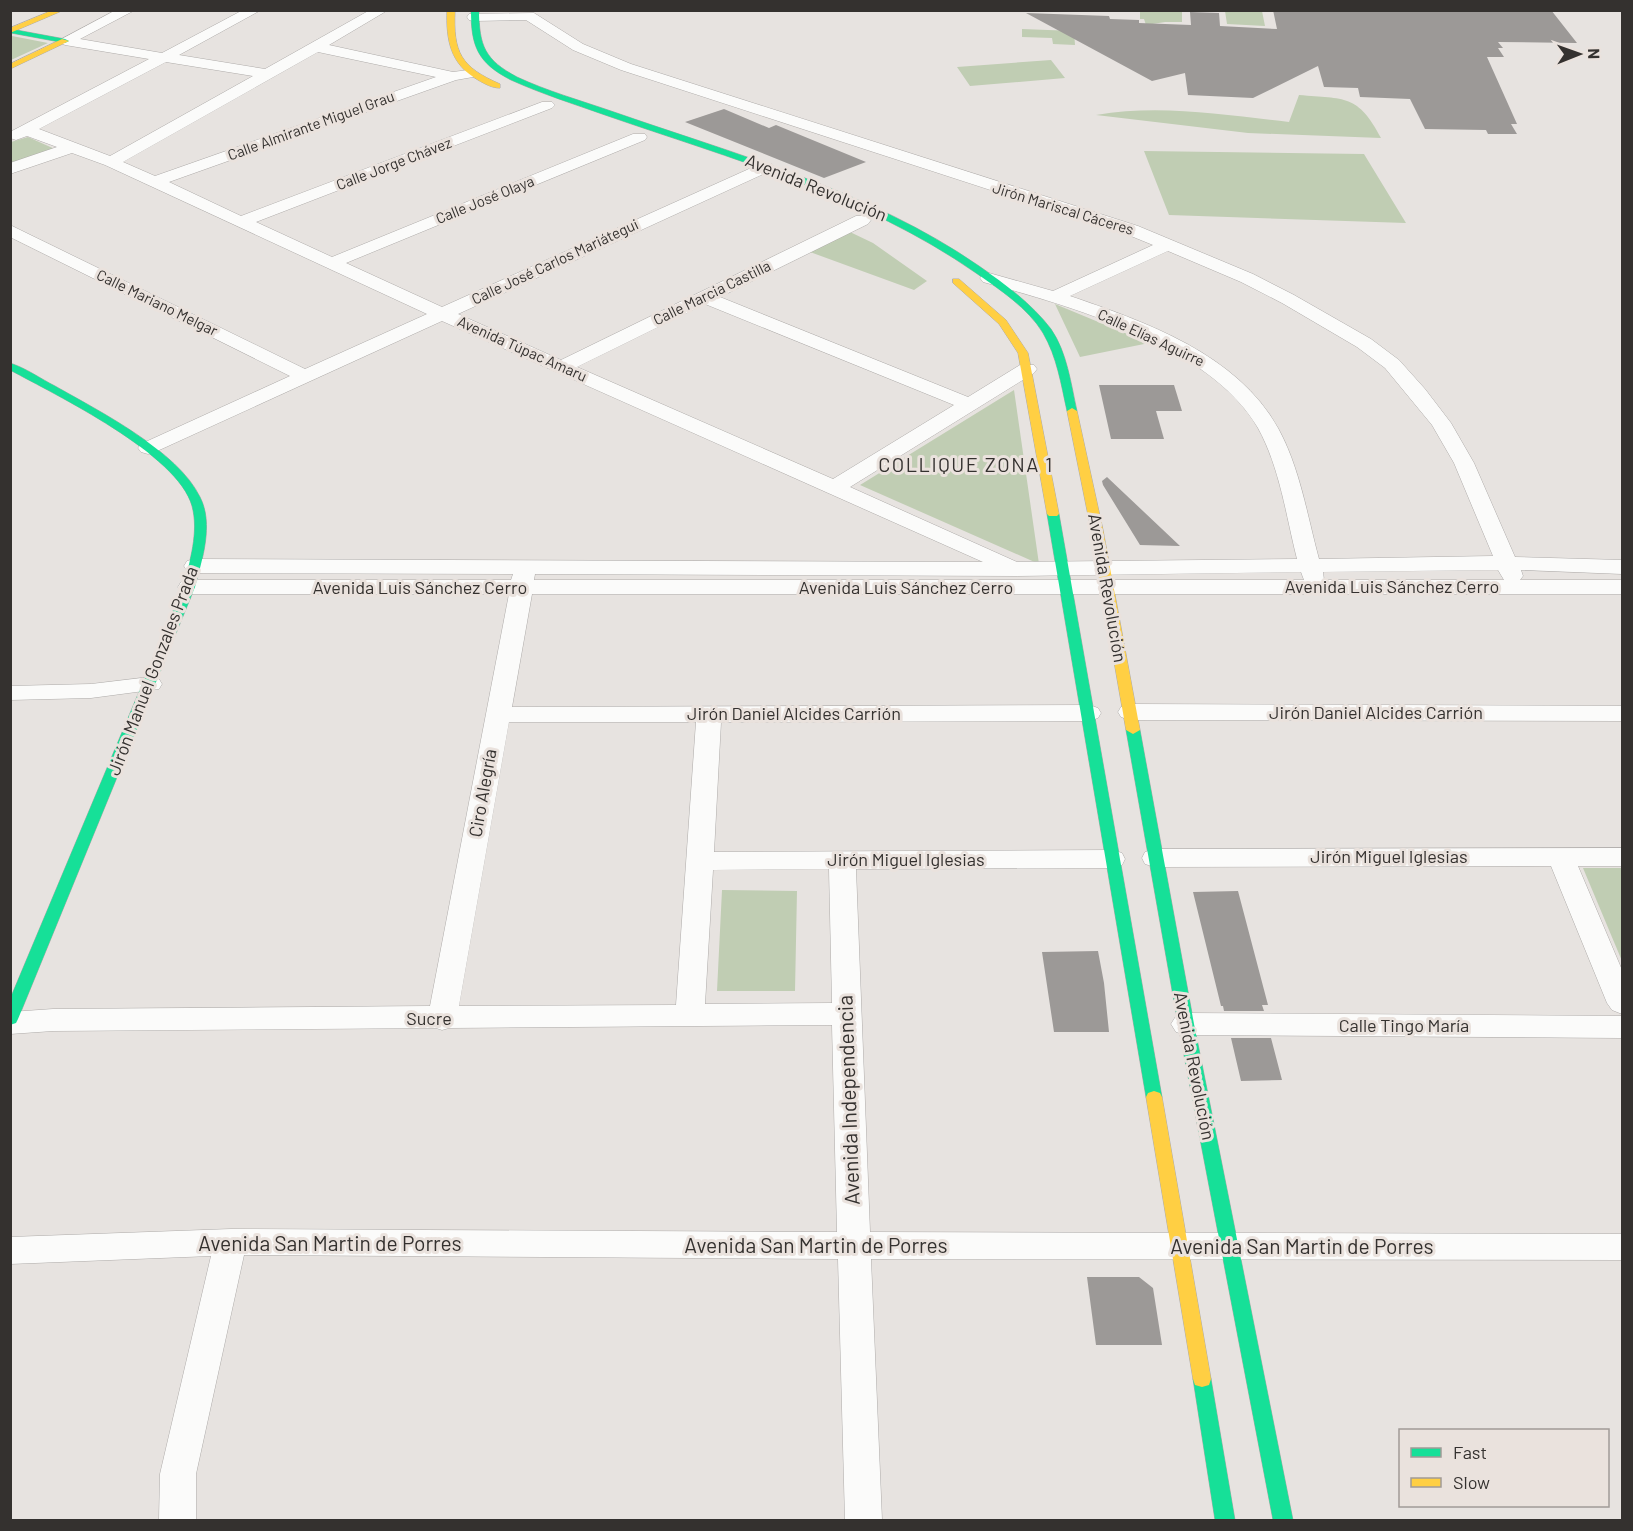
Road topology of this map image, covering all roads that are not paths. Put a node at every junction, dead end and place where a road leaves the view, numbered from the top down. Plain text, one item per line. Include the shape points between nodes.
1 (61, 10) edge
2 (128, 10) edge
3 (254, 10) edge
4 (381, 10) edge
5 (452, 10) edge
6 (475, 14) edge
7 (11, 31) edge
8 (65, 40) junction
9 (316, 47) junction
10 (165, 57) junction
11 (10, 67) edge
12 (267, 75) junction
13 (460, 75) junction
14 (547, 105) junction
15 (18, 134) edge
16 (639, 137) junction
17 (73, 147) junction
18 (111, 162) junction
19 (10, 169) edge
20 (766, 175) junction
21 (746, 176) junction
22 (154, 183) junction
23 (841, 211) dead end
24 (240, 222) junction
25 (870, 224) joint
26 (10, 230) edge
27 (1170, 244) junction
28 (332, 263) junction
29 (945, 272) dead end
30 (989, 278) junction
31 (1056, 296) junction
32 (704, 297) junction
33 (442, 314) junction
34 (10, 366) edge
35 (562, 367) junction
36 (1027, 369) junction
37 (304, 376) junction
38 (969, 404) junction
39 (148, 448) junction
40 (835, 487) junction
41 (1506, 563) junction
42 (1309, 564) junction
43 (195, 566) junction
44 (1623, 567) edge
45 (1017, 569) junction
46 (1105, 577) junction
47 (523, 578) junction
48 (1063, 578) junction
49 (1317, 586) junction
50 (189, 587) junction
51 (1517, 587) junction
52 (1623, 587) edge
53 (150, 684) junction
54 (10, 693) edge
55 (1130, 712) junction
56 (1089, 713) junction
57 (709, 714) junction
58 (1623, 714) edge
59 (498, 715) junction
60 (1561, 857) junction
61 (1623, 857) edge
62 (1155, 858) junction
63 (1112, 859) junction
64 (842, 860) junction
65 (700, 861) junction
66 (1623, 1003) edge
67 (847, 1014) junction
68 (690, 1016) junction
69 (442, 1018) junction
70 (10, 1021) edge
71 (1186, 1024) junction
72 (1623, 1027) edge
73 (231, 1242) junction
74 (854, 1246) junction
75 (1623, 1246) edge
76 (1180, 1248) junction
77 (1230, 1248) junction
78 (10, 1251) edge
79 (177, 1521) edge
80 (863, 1521) edge
81 (1225, 1521) edge
82 (1283, 1521) edge

1 - 7 main road
2 - 8 street
3 - 10 street
4 - 9 street
5 - 13 main road via 450,35
6 - 20 main road, Avenida Revolución via 479,54 494,70
6 - 27 street, Jirón Mariscal Cáceres via 529,16 578,47 660,80
7 - 8 main road
8 - 10 street
8 - 11 main road
9 - 12 street
9 - 13 street
10 - 12 street
10 - 15 street
12 - 18 street
13 - 14 main road, Avenida Revolución
13 - 22 street, Calle Almirante Miguel Grau
14 - 16 main road, Avenida Revolución
14 - 24 street, Calle Jorge Chávez
15 - 17 street, Avenida Túpac Amaru
16 - 21 main road, Avenida Revolución
16 - 28 street, Calle José Olaya
17 - 18 street, Avenida Túpac Amaru
17 - 19 street
18 - 22 street, Avenida Túpac Amaru
20 - 21 street, Calle José Carlos Mariátegui
20 - 30 main road, Avenida Revolución via 838,193 880,211
21 - 33 street, Calle José Carlos Mariátegui
22 - 24 street, Avenida Túpac Amaru
23 - 25 main road, Avenida Revolución
24 - 28 street, Avenida Túpac Amaru
25 - 32 street, Calle Marcia Castilla
26 - 37 street, Calle Mariano Melgar
27 - 31 street
27 - 41 street, Jirón Mariscal Cáceres via 1298,304 1392,364 1441,423 1464,463
28 - 33 street, Avenida Túpac Amaru
29 - 36 main road via 1011,330 1022,348
30 - 31 street, Calle Elías Aguirre
30 - 46 main road, Avenida Revolución via 1046,328 1056,346
31 - 42 street, Calle Elías Aguirre via 1208,364 1253,405 1279,455
32 - 35 street, Calle Marcia Castilla
32 - 38 street
33 - 35 street, Avenida Túpac Amaru
33 - 37 street, Calle José Carlos Mariátegui
34 - 39 main road, Jirón Manuel Gonzales Prada
35 - 40 street, Avenida Túpac Amaru
36 - 38 street
36 - 48 main road
37 - 39 street, Calle José Carlos Mariátegui
38 - 40 street
39 - 43 main road, Jirón Manuel Gonzales Prada via 184,480 194,495 199,512
40 - 45 street, Avenida Túpac Amaru
41 - 42 street, Avenida Luis Sánchez Cerro
41 - 44 street, Avenida Luis Sánchez Cerro
41 - 51 street, Jirón Mariscal Cáceres
42 - 46 street, Avenida Luis Sánchez Cerro
42 - 49 street, Calle Elías Aguirre
43 - 47 street, Avenida Luis Sánchez Cerro
43 - 50 main road, Jirón Manuel Gonzales Prada
45 - 47 street, Avenida Luis Sánchez Cerro
45 - 48 street, Avenida Luis Sánchez Cerro
46 - 48 street, Avenida Luis Sánchez Cerro
46 - 49 street, Avenida Luis Sánchez Cerro
46 - 55 main road, Avenida Revolución
47 - 48 street, Avenida Luis Sánchez Cerro
47 - 50 street, Avenida Luis Sánchez Cerro
47 - 59 street, Ciro Alegría
48 - 56 main road
49 - 51 street, Avenida Luis Sánchez Cerro
50 - 53 main road, Jirón Manuel Gonzales Prada
51 - 52 street, Avenida Luis Sánchez Cerro
53 - 54 street via 90,691
53 - 70 main road, Jirón Manuel Gonzales Prada
55 - 58 street, Jirón Daniel Alcides Carrión
55 - 62 main road, Avenida Revolución
56 - 57 street, Jirón Daniel Alcides Carrión
56 - 63 main road
57 - 59 street, Jirón Daniel Alcides Carrión
57 - 65 street
59 - 69 street, Ciro Alegría
60 - 61 street, Jirón Miguel Iglesias
60 - 62 street, Jirón Miguel Iglesias
60 - 66 street
62 - 71 main road, Avenida Revolución
63 - 64 street, Jirón Miguel Iglesias
63 - 76 main road
64 - 65 street, Jirón Miguel Iglesias
64 - 67 street, Avenida Independencia
65 - 68 street
67 - 68 street, Sucre
67 - 74 street, Avenida Independencia
68 - 69 street, Sucre
69 - 70 street, Sucre
71 - 72 street, Calle Tingo María
71 - 77 main road, Avenida Revolución
73 - 74 street, Avenida San Martin de Porres
73 - 78 street, Avenida San Martin de Porres
73 - 79 street via 178,1473
74 - 76 street, Avenida San Martin de Porres
74 - 80 street, Avenida Independencia
75 - 77 street, Avenida San Martin de Porres
76 - 77 street, Avenida San Martin de Porres
76 - 81 main road
77 - 82 main road, Avenida Revolución

